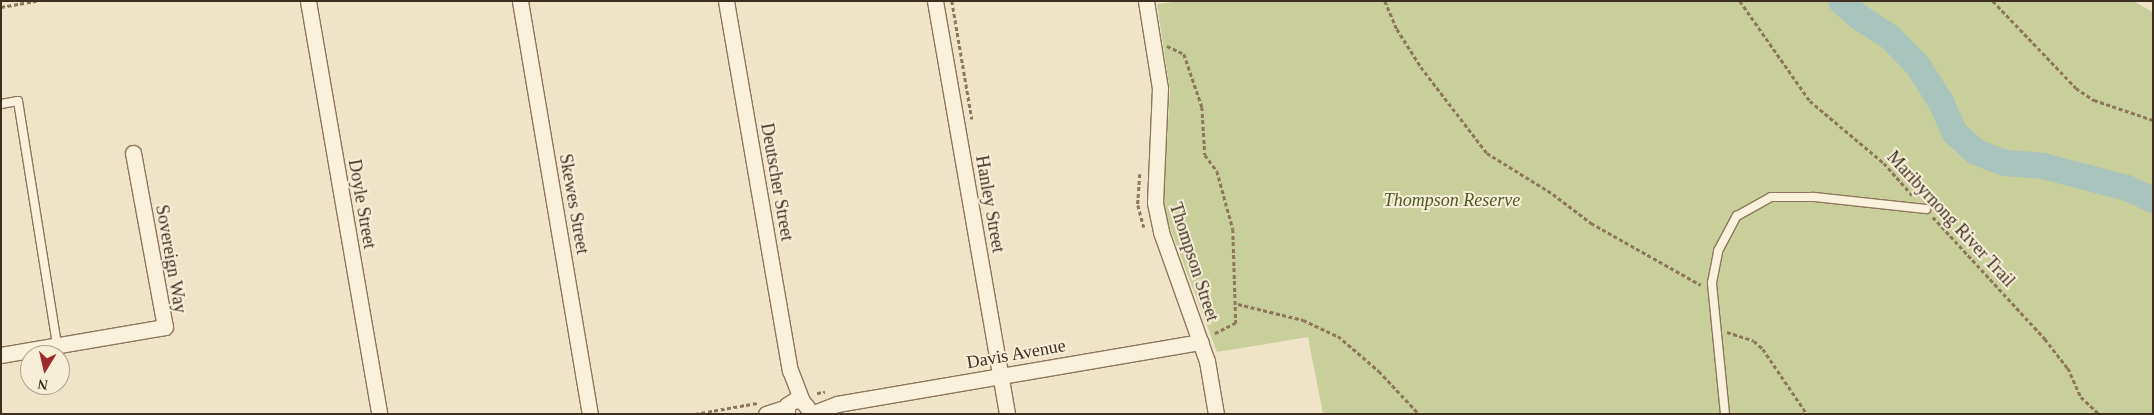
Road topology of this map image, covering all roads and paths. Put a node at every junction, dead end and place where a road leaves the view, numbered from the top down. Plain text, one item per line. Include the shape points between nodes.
1 (36, 1) edge
2 (308, 1) edge
3 (520, 1) edge
4 (726, 1) edge
5 (935, 1) edge
6 (1146, 1) edge
7 (1385, 1) edge
8 (1740, 1) edge
9 (1993, 1) edge
10 (1, 7) edge
11 (1162, 43) junction
12 (1169, 54) dead end
13 (1, 104) edge
14 (2153, 120) edge
15 (133, 153) dead end
16 (1926, 209) junction
17 (1712, 292) junction
18 (1238, 304) junction
19 (1210, 325) dead end
20 (1716, 331) junction
21 (1210, 339) junction
22 (57, 345) joint
23 (20, 352) edge
24 (1, 355) edge
25 (1001, 376) junction
26 (765, 408) edge
27 (798, 408) edge
28 (380, 414) edge
29 (590, 414) edge
30 (695, 414) edge
31 (1007, 414) edge
32 (1216, 414) edge
33 (1419, 414) edge
34 (1725, 414) edge
35 (1807, 414) edge
36 (2098, 414) edge

1 - 10 path
2 - 28 street, Doyle Street
3 - 29 street, Skewes Street
4 - 27 street, Deutscher Street
5 - 25 street, Hanley Street
6 - 11 street, Thompson Street
7 - 17 path via 1397,29 1421,67 1487,153 1553,194 1591,223
8 - 16 path, Maribyrnong River Trail via 1810,101 1884,163
9 - 14 path via 2076,88 2094,100
11 - 12 path
11 - 18 path via 1184,54 1202,108 1204,155 1217,171 1233,229
11 - 21 street, Thompson Street via 1155,203 1161,232
13 - 22 lane via 18,101
15 - 22 street, Sovereign Way via 165,327
16 - 17 lane via 1814,197 1771,197 1737,216 1723,236 1714,266
16 - 36 path, Maribyrnong River Trail via 2045,339 2068,368 2081,397
17 - 20 lane
18 - 21 path via 1236,323
18 - 33 path via 1303,320 1338,336 1379,371
19 - 21 path
20 - 34 lane
20 - 35 path via 1741,336 1763,349
21 - 25 street, Davis Avenue
21 - 32 street, Thompson Street
23 - 24 street, Sovereign Way
25 - 27 street, Davis Avenue
25 - 31 street, Hanley Street
26 - 27 street, Davis Avenue
26 - 30 path

